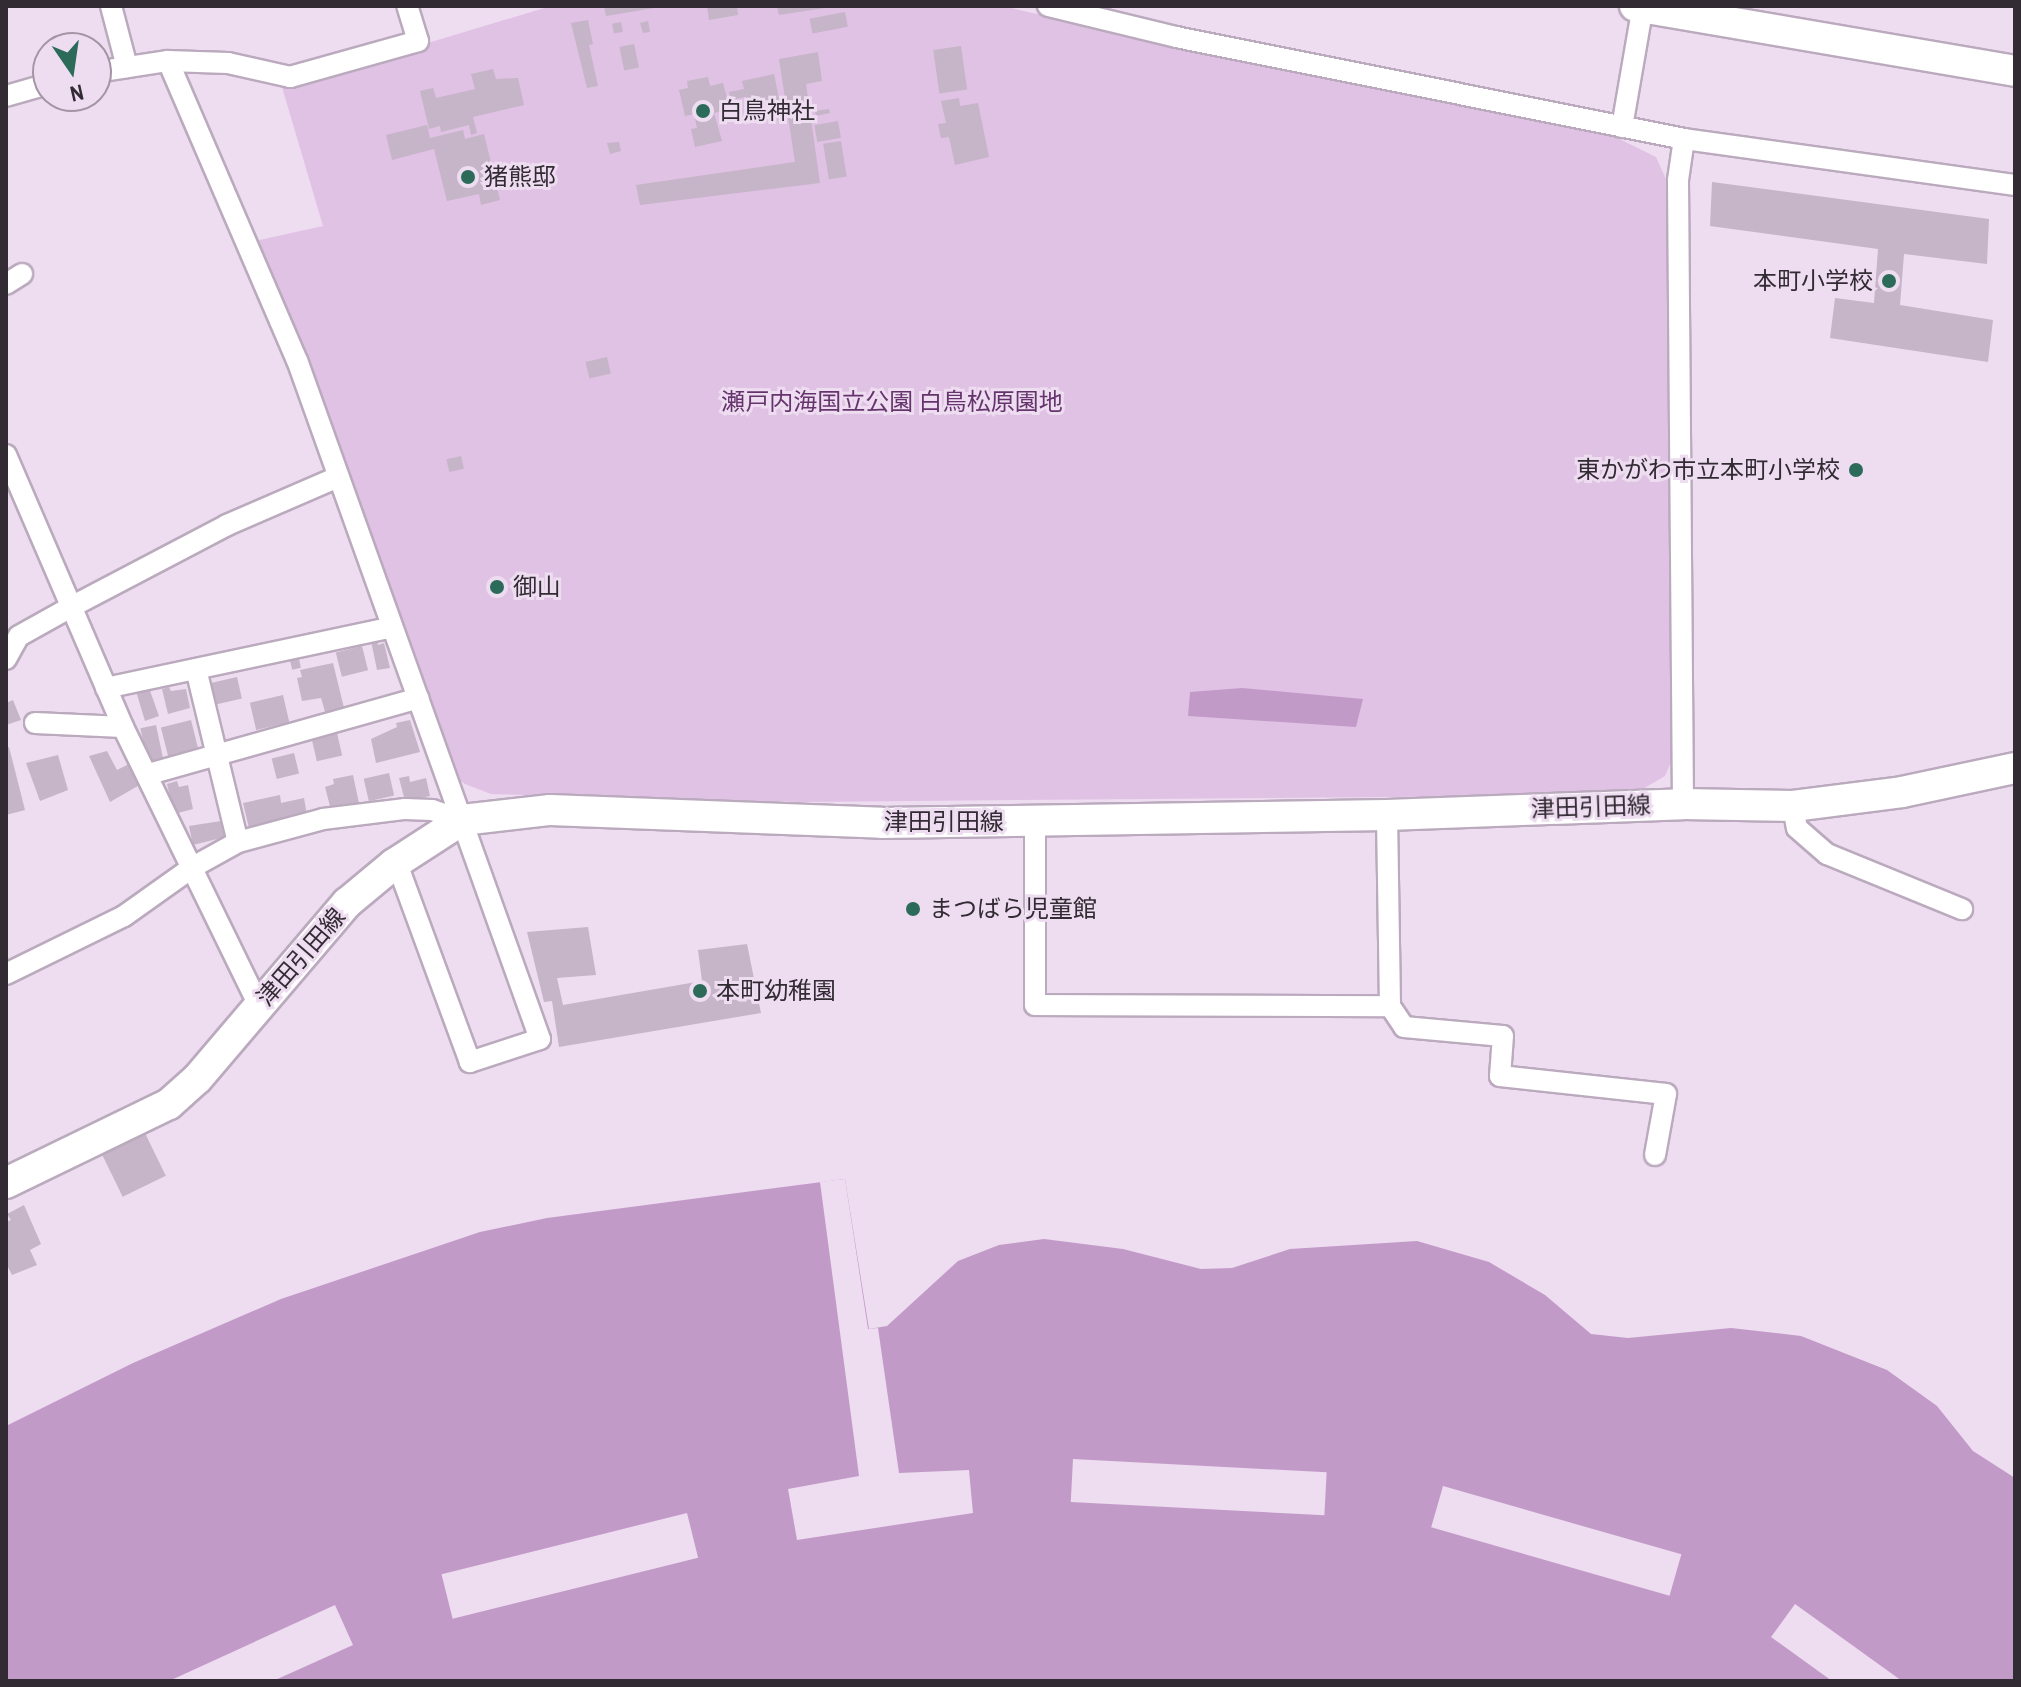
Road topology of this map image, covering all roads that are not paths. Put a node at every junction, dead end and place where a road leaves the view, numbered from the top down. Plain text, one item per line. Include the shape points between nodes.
1 (111, 6) edge
2 (407, 6) edge
3 (1048, 6) edge
4 (1640, 6) edge
5 (168, 61) junction
6 (127, 67) junction
7 (112, 69) edge
8 (2015, 71) edge
9 (32, 89) edge
10 (6, 96) edge
11 (1622, 127) junction
12 (1684, 139) junction
13 (2015, 185) edge
14 (6, 455) edge
15 (338, 477) junction
16 (71, 607) junction
17 (392, 627) junction
18 (6, 659) edge
19 (196, 669) junction
20 (106, 688) junction
21 (419, 698) junction
22 (35, 723) dead end
23 (123, 727) junction
24 (215, 753) junction
25 (2015, 768) edge
26 (149, 774) junction
27 (1683, 804) junction
28 (1793, 806) junction
29 (1387, 815) junction
30 (462, 820) junction
31 (1035, 822) junction
32 (238, 842) junction
33 (394, 864) junction
34 (193, 867) junction
35 (1962, 909) dead end
36 (6, 974) edge
37 (259, 1006) junction
38 (1390, 1006) junction
39 (1655, 1155) dead end
40 (6, 1183) edge

1 - 6 street
2 - 5 street via 418,41 290,77 228,63
3 - 11 street
4 - 8 main road
4 - 11 street
5 - 6 street
5 - 15 street via 297,360
6 - 7 street
9 - 10 street
11 - 12 street
12 - 13 street
12 - 27 street via 1678,180
14 - 16 street
15 - 16 street via 227,525
15 - 17 street
16 - 18 street via 19,636
16 - 20 street
17 - 19 street
17 - 21 street
19 - 20 street
19 - 24 street
20 - 23 street
21 - 24 street
21 - 30 street
22 - 23 street
23 - 26 street
24 - 26 street
24 - 32 street
25 - 28 main road, 津田引田線 via 1902,792
26 - 34 street
27 - 28 main road, 津田引田線
27 - 29 main road, 津田引田線
28 - 35 street via 1797,828 1827,854
29 - 31 main road, 津田引田線
29 - 38 street
30 - 31 main road, 津田引田線 via 550,810 882,823
30 - 32 street via 432,810 405,809 323,819
30 - 33 main road, 津田引田線
30 - 33 street via 540,1039 470,1062
31 - 38 street via 1035,1005
32 - 34 street
33 - 37 main road, 津田引田線 via 347,903
34 - 36 street via 124,916
34 - 37 street
37 - 40 main road, 津田引田線 via 169,1104
38 - 39 street via 1404,1027 1503,1036 1500,1076 1666,1094

